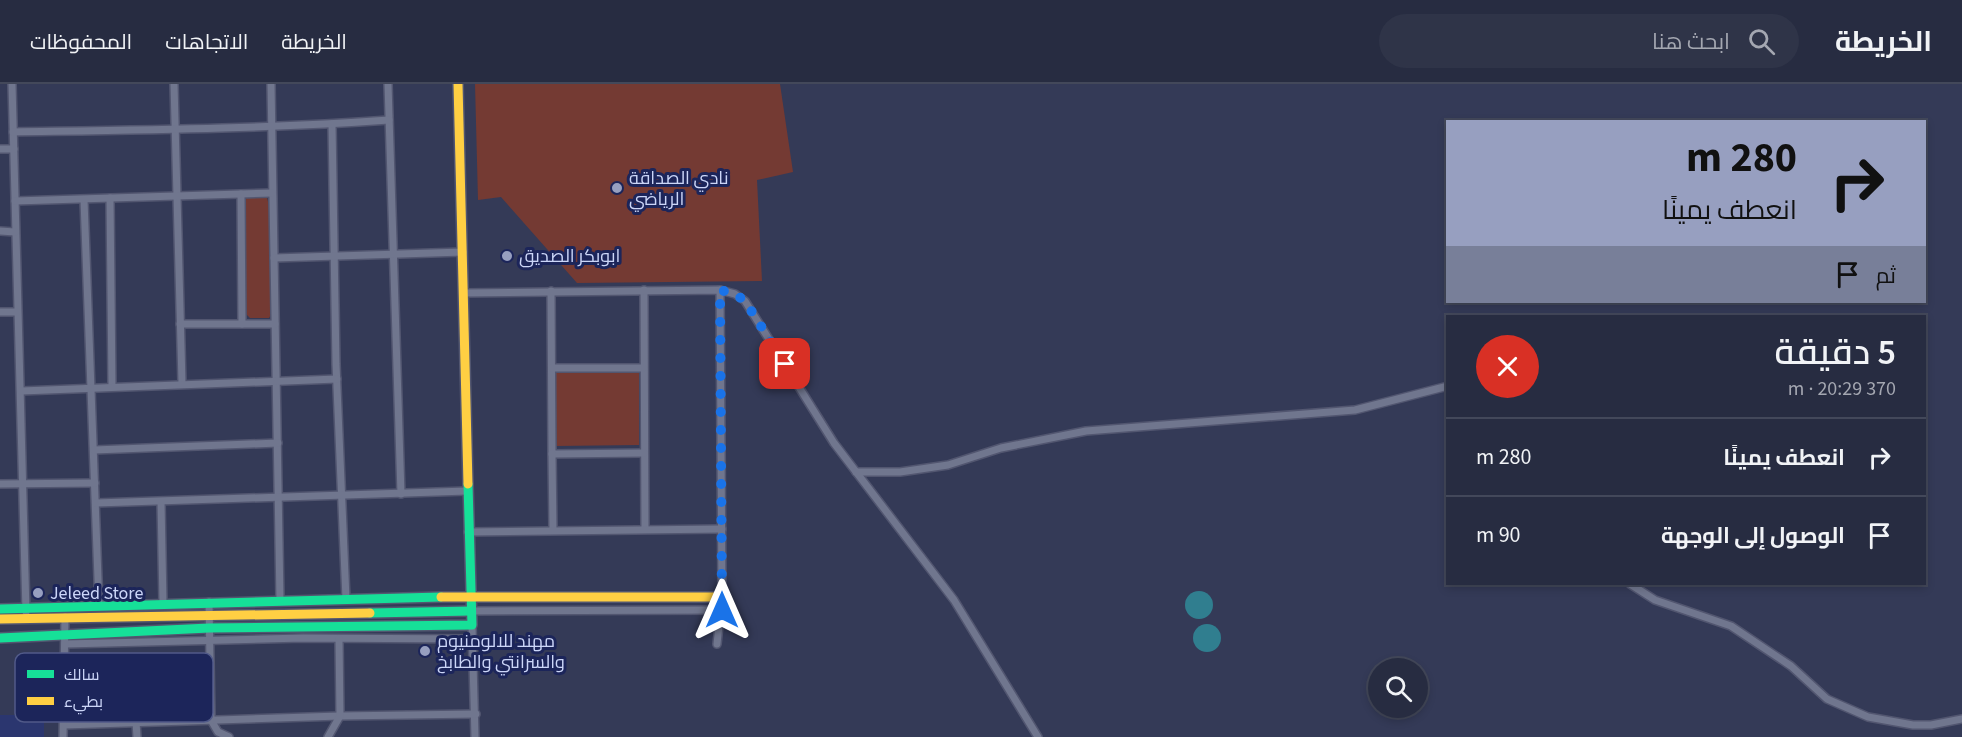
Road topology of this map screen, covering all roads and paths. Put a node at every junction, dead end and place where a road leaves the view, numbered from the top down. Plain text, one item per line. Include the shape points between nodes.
1 (12, 84) edge
2 (174, 84) edge
3 (271, 84) edge
4 (388, 84) edge
5 (458, 84) edge
6 (389, 120) junction
7 (332, 124) junction
8 (271, 126) junction
9 (175, 129) junction
10 (14, 132) junction
11 (0, 149) edge
12 (14, 149) junction
13 (272, 193) junction
14 (241, 194) junction
15 (177, 196) junction
16 (110, 198) junction
17 (84, 200) junction
18 (15, 201) junction
19 (0, 231) edge
20 (15, 232) junction
21 (463, 252) junction
22 (394, 255) junction
23 (335, 257) junction
24 (274, 258) junction
25 (644, 290) junction
26 (720, 290) junction
27 (551, 291) junction
28 (464, 293) junction
29 (0, 312) edge
30 (17, 312) junction
31 (180, 324) junction
32 (242, 324) junction
33 (275, 324) junction
34 (552, 368) junction
35 (643, 368) junction
36 (337, 379) junction
37 (276, 381) junction
38 (182, 383) junction
39 (112, 386) junction
40 (1446, 387) edge
41 (90, 388) junction
42 (21, 391) junction
43 (278, 443) junction
44 (94, 450) junction
45 (644, 453) junction
46 (552, 454) junction
47 (856, 472) junction
48 (0, 483) edge
49 (23, 483) junction
50 (95, 483) junction
51 (467, 491) junction
52 (401, 494) junction
53 (342, 495) junction
54 (279, 497) junction
55 (161, 502) junction
56 (96, 503) junction
57 (645, 529) junction
58 (722, 529) junction
59 (553, 530) junction
60 (468, 532) junction
61 (1632, 585) edge
62 (471, 596) junction
63 (722, 597) junction
64 (346, 599) junction
65 (280, 600) junction
66 (208, 602) junction
67 (163, 603) junction
68 (99, 606) junction
69 (26, 608) junction
70 (0, 609) edge
71 (722, 610) junction
72 (471, 611) junction
73 (208, 614) junction
74 (65, 617) junction
75 (26, 618) junction
76 (0, 619) edge
77 (472, 625) junction
78 (209, 628) junction
79 (0, 638) edge
80 (65, 639) junction
81 (339, 639) junction
82 (472, 639) junction
83 (209, 640) junction
84 (717, 644) dead end
85 (65, 653) edge
86 (209, 653) edge
87 (476, 714) junction
88 (340, 716) junction
89 (1962, 719) edge
90 (213, 720) edge
91 (64, 722) edge
92 (136, 722) joint
93 (213, 722) edge
94 (64, 725) junction
95 (63, 737) edge
96 (137, 737) edge
97 (229, 737) edge
98 (328, 737) edge
99 (475, 737) edge
100 (1038, 737) edge

1 - 10 street
2 - 9 street
3 - 8 street
4 - 6 street
5 - 21 street
6 - 7 street
6 - 22 street
7 - 8 street
7 - 23 street
8 - 9 street
8 - 13 street
9 - 10 street
9 - 15 street
10 - 12 street
11 - 12 street
12 - 18 street
13 - 14 street
13 - 24 street
14 - 15 street
14 - 32 street
15 - 16 street
15 - 31 street
16 - 17 street
16 - 39 street
17 - 18 street
17 - 41 street
18 - 20 street
19 - 20 street
20 - 30 street
21 - 22 street
21 - 28 street
22 - 23 street
22 - 52 street
23 - 24 street
23 - 36 street
24 - 33 street
25 - 26 street
25 - 27 street
25 - 35 street
26 - 47 street via 745,301
26 - 58 street
27 - 28 street
27 - 34 street
28 - 51 street
29 - 30 street
30 - 42 street
31 - 32 street
31 - 38 street
32 - 33 street
33 - 37 street
34 - 35 street
34 - 46 street
35 - 45 street
36 - 37 street
36 - 53 street
37 - 38 street
37 - 43 street
38 - 39 street
39 - 41 street
40 - 47 street via 1355,411 1086,431 1001,448 948,465 900,472
41 - 42 street
41 - 44 street
42 - 49 street
43 - 44 street
43 - 54 street
44 - 50 street
45 - 46 street
45 - 57 street
46 - 59 street
47 - 100 street via 954,600
48 - 49 street
49 - 50 street
49 - 69 street
50 - 56 street
51 - 52 street
51 - 60 street
52 - 53 street
53 - 54 street
53 - 64 street
54 - 55 street
54 - 65 street
55 - 56 street
55 - 67 street
56 - 68 street
57 - 58 street
57 - 59 street
58 - 63 street
59 - 60 street
60 - 62 street
61 - 89 street via 1655,600 1731,626 1791,666 1827,699 1868,717 1913,725
62 - 63 street
62 - 64 street
62 - 72 street
63 - 71 street
64 - 65 street
65 - 66 street
66 - 67 street
66 - 73 street
67 - 68 street
68 - 69 street
69 - 70 street
69 - 75 street
71 - 72 street
71 - 84 street
72 - 73 street
72 - 77 street
73 - 74 street
73 - 78 street
74 - 75 street
74 - 80 street
75 - 76 street
77 - 78 street
77 - 82 street
78 - 80 street
78 - 83 street
79 - 80 street
80 - 83 street
80 - 85 street
81 - 82 street
81 - 83 street
81 - 88 street
82 - 87 street
83 - 86 street
87 - 88 street
87 - 99 street
88 - 90 street
88 - 98 street
91 - 94 street
92 - 94 street
92 - 96 street
93 - 97 street via 218,732
94 - 95 street

